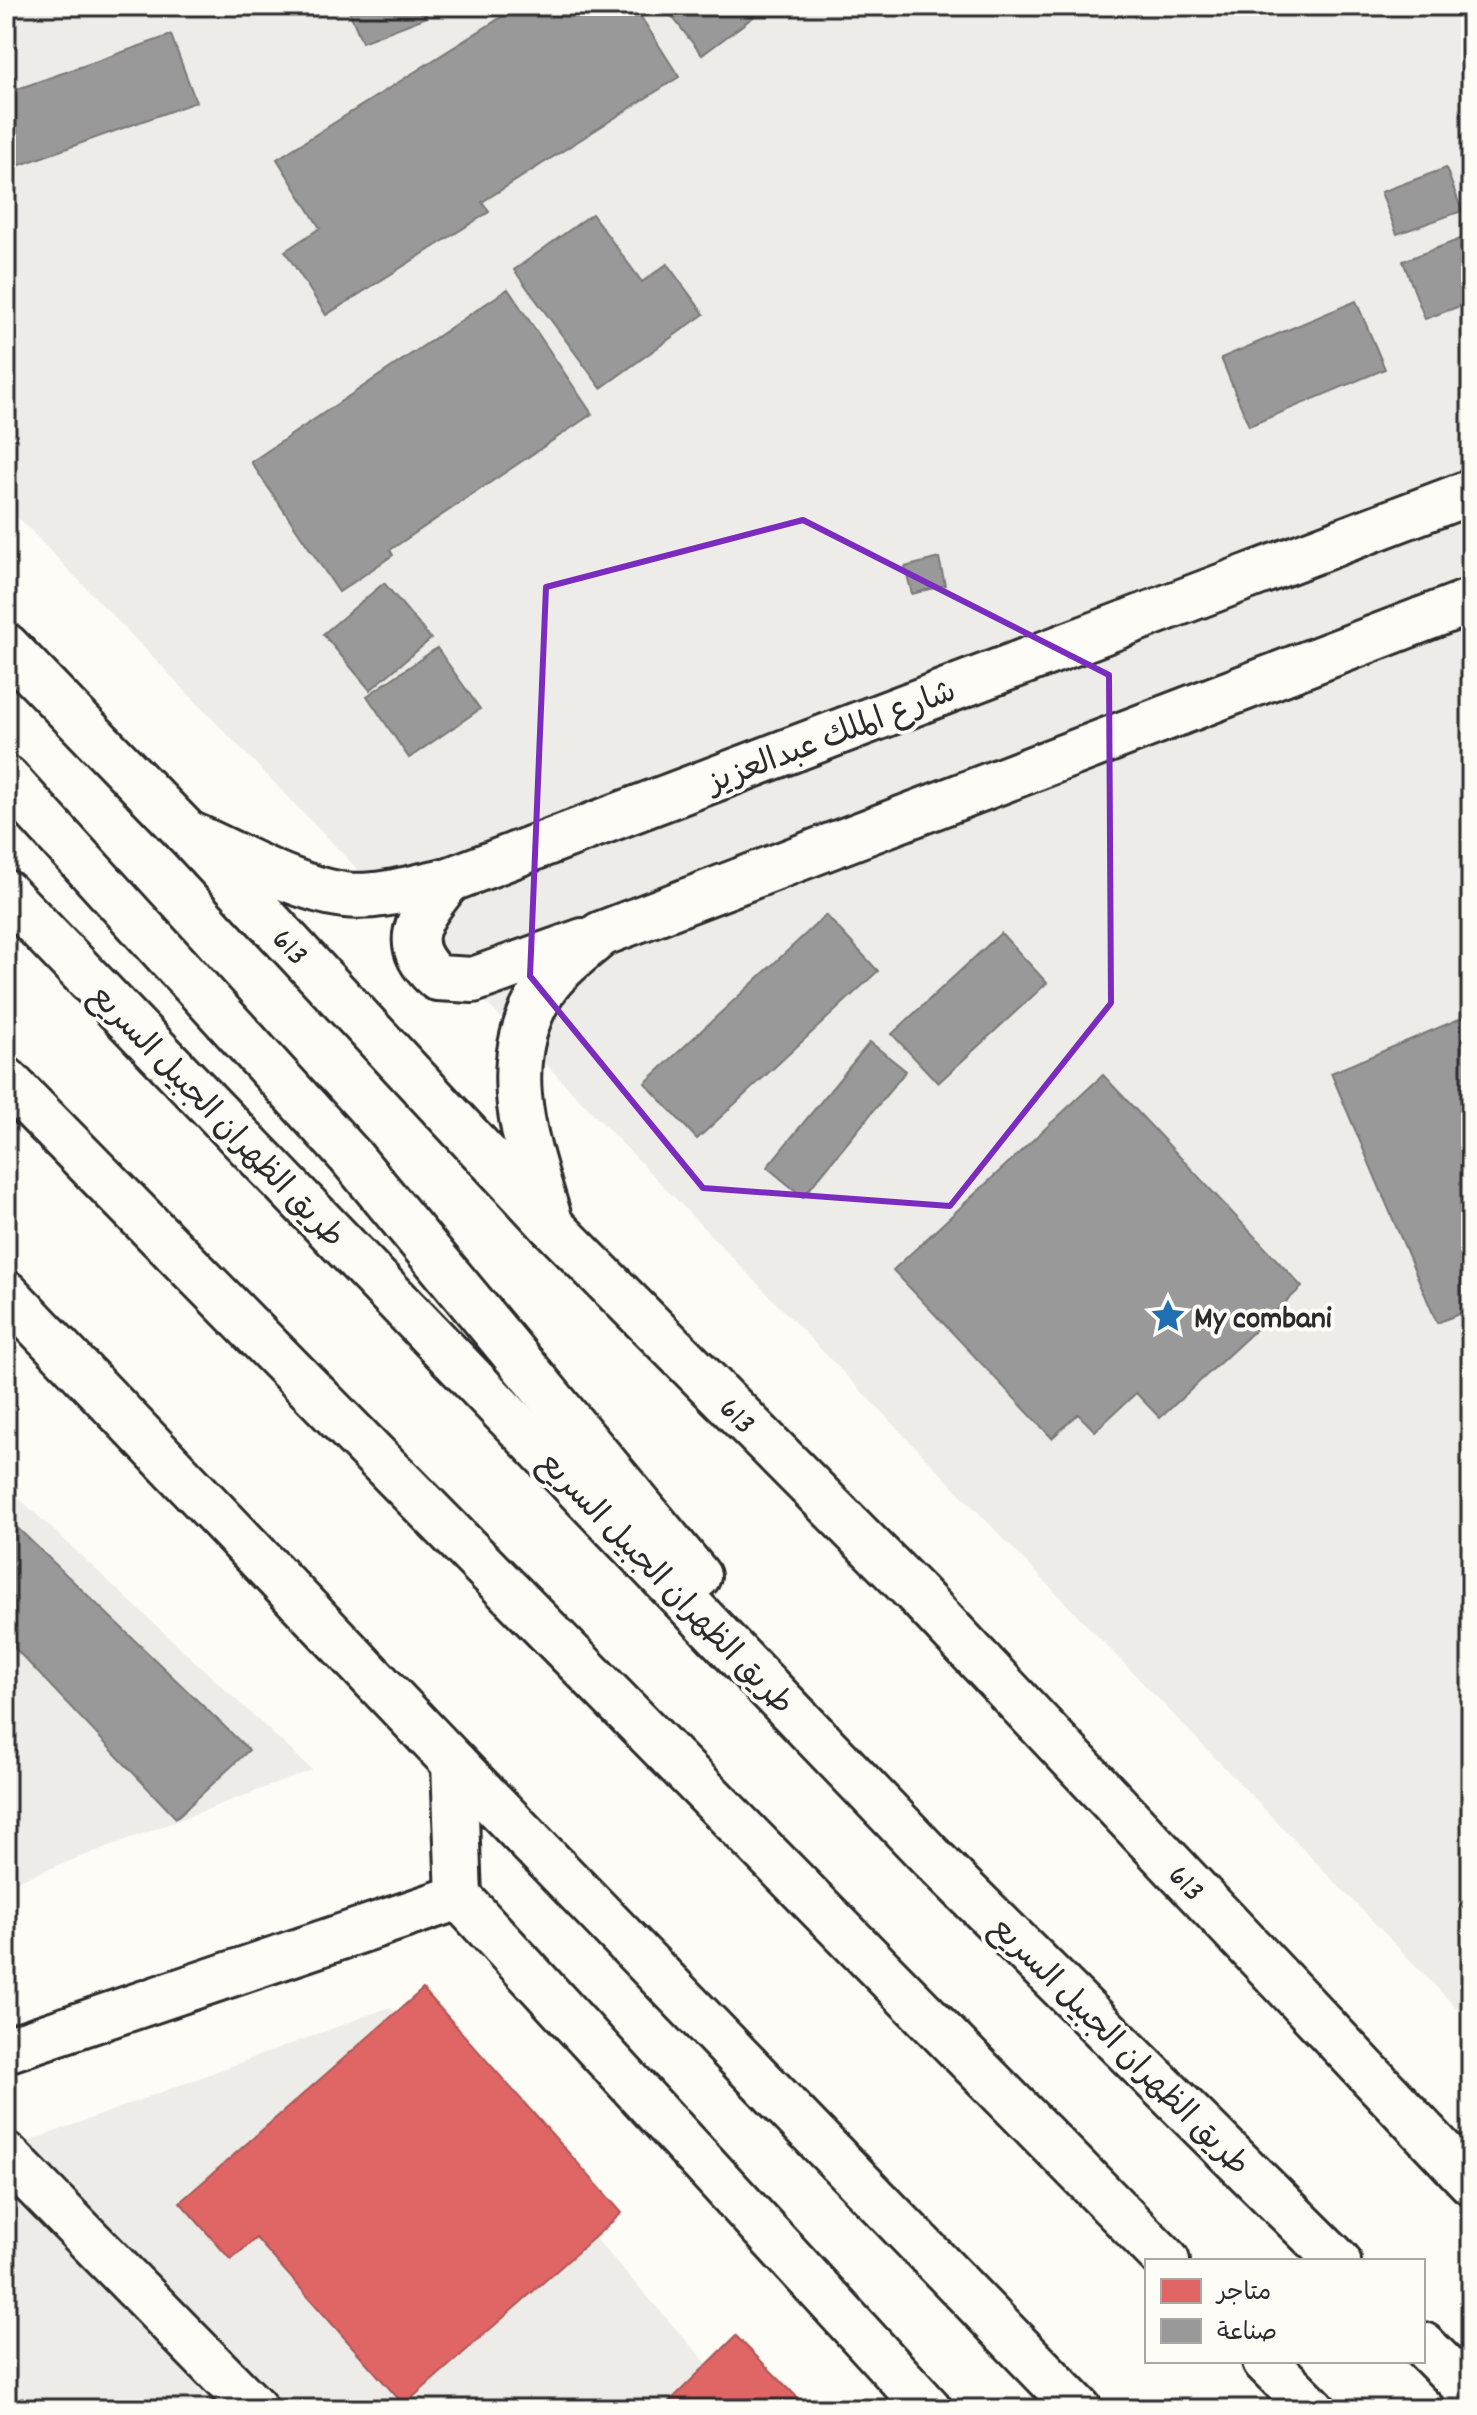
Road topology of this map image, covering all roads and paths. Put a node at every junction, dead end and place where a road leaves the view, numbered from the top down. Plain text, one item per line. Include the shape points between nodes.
1 (1471, 492) edge
2 (1471, 601) edge
3 (6, 646) edge
4 (6, 778) edge
5 (187, 833) junction
6 (449, 880) junction
7 (6, 893) edge
8 (601, 934) junction
9 (6, 1080) edge
10 (551, 1225) junction
11 (10, 1299) edge
12 (454, 1763) junction
13 (932, 1858) junction
14 (459, 1897) junction
15 (6, 2050) edge
16 (6, 2155) edge
17 (1471, 2182) edge
18 (1165, 2259) edge
19 (1336, 2259) edge
20 (1425, 2347) edge
21 (1267, 2363) edge
22 (1471, 2393) edge
23 (255, 2409) edge
24 (929, 2409) edge
25 (1079, 2409) edge
26 (1313, 2409) edge

1 - 6 main road, شارع الملك عبدالعزيز
2 - 8 main road
3 - 5 main road, 613
4 - 13 main road via 350,1156
5 - 6 main road, شارع الملك عبدالعزيز via 313,888 346,895
5 - 10 main road, 613
6 - 8 main road via 422,916 415,936 416,952 437,978 473,980
7 - 13 main road, طريق الظهران الجبيل السريع
8 - 10 main road via 545,988 529,1015 518,1051 517,1092 526,1140
9 - 18 main road
10 - 17 main road, 613 via 915,1592
11 - 12 main road
12 - 14 main road
12 - 25 main road
13 - 19 main road, طريق الظهران الجبيل السريع
14 - 15 main road
14 - 24 main road
16 - 23 main road
20 - 22 main road
21 - 26 main road

